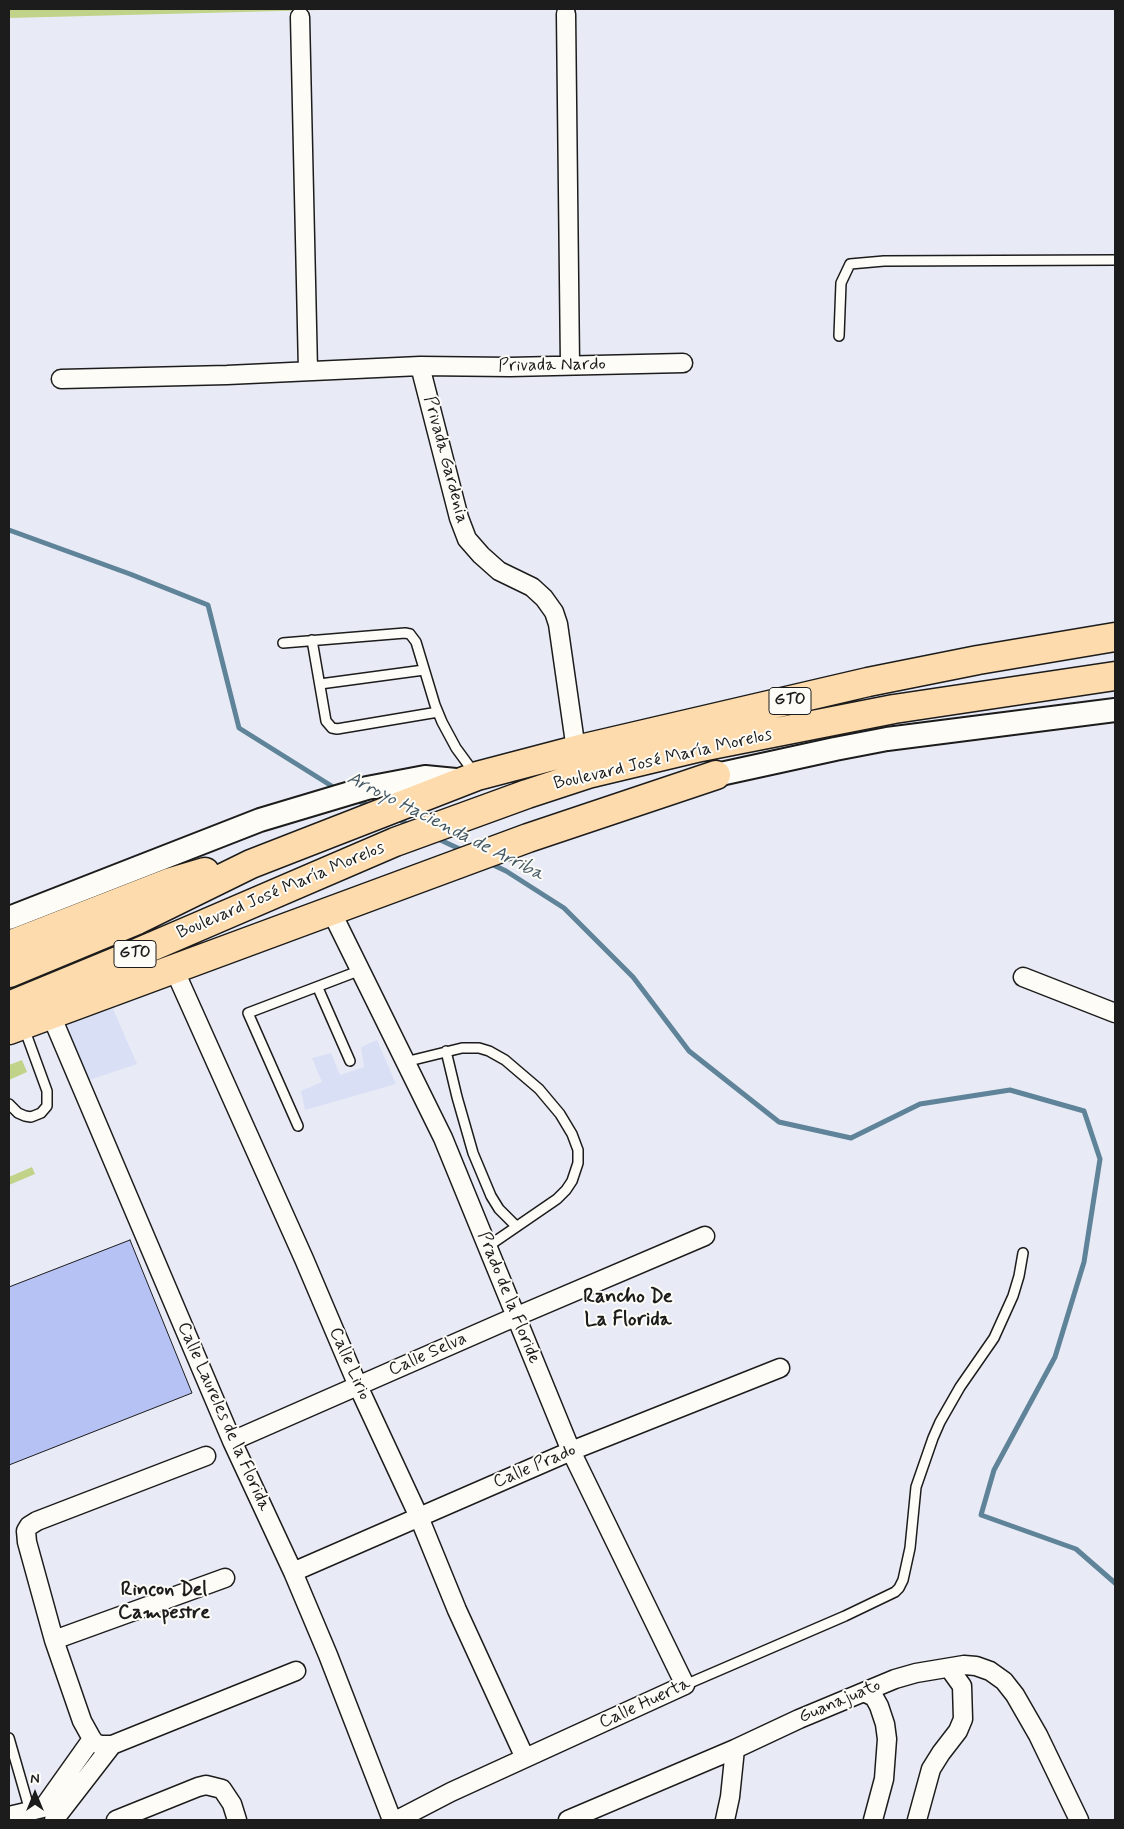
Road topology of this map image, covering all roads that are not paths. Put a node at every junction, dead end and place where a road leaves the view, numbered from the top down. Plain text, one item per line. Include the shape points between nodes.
1 (566, 14) dead end
2 (300, 17) dead end
3 (1115, 260) edge
4 (839, 336) dead end
5 (683, 363) dead end
6 (420, 366) junction
7 (570, 366) junction
8 (308, 371) junction
9 (61, 379) dead end
10 (1115, 637) edge
11 (312, 640) junction
12 (283, 643) dead end
13 (424, 670) junction
14 (1115, 676) edge
15 (320, 684) junction
16 (1115, 710) edge
17 (438, 712) junction
18 (576, 750) junction
19 (609, 769) junction
20 (716, 775) junction
21 (472, 779) junction
22 (251, 864) junction
23 (331, 911) junction
24 (9, 918) edge
25 (9, 945) edge
26 (174, 968) junction
27 (361, 970) junction
28 (9, 972) edge
29 (1023, 977) dead end
30 (318, 988) junction
31 (1115, 1013) edge
32 (50, 1015) junction
33 (13, 1020) edge
34 (446, 1051) junction
35 (350, 1061) dead end
36 (405, 1062) junction
37 (9, 1104) edge
38 (298, 1126) dead end
39 (516, 1226) junction
40 (706, 1236) dead end
41 (487, 1247) junction
42 (1023, 1253) dead end
43 (515, 1317) junction
44 (780, 1368) dead end
45 (358, 1386) junction
46 (232, 1441) junction
47 (571, 1451) junction
48 (206, 1456) dead end
49 (419, 1516) junction
50 (293, 1572) junction
51 (225, 1578) dead end
52 (54, 1640) junction
53 (949, 1668) junction
54 (296, 1671) dead end
55 (686, 1685) junction
56 (864, 1692) junction
57 (9, 1738) edge
58 (92, 1739) junction
59 (112, 1745) junction
60 (735, 1749) junction
61 (525, 1758) junction
62 (234, 1812) edge
63 (43, 1815) edge
64 (9, 1816) edge
65 (1074, 1817) edge
66 (116, 1820) edge
67 (392, 1820) edge
68 (397, 1820) edge
69 (568, 1820) edge
70 (725, 1820) edge
71 (873, 1820) edge
72 (917, 1820) edge

1 - 7 street
2 - 8 street
3 - 4 lane via 850,264 841,283
5 - 7 street, Privada Nardo
6 - 7 street, Privada Nardo
6 - 8 street, Privada Nardo
6 - 18 street, Privada Gardenia via 467,539 499,571 532,587 554,612
8 - 9 street, Privada Nardo
10 - 18 main road, Boulevard José María Morelos / GTO via 877,680
11 - 12 lane
11 - 13 lane via 410,634 416,642
11 - 15 lane
13 - 15 lane
13 - 17 lane
14 - 19 main road, Boulevard José María Morelos / GTO via 894,708
15 - 17 lane via 326,721 332,728
16 - 20 street, Boulevard José María Morelos via 887,739
17 - 21 lane
18 - 21 main road, Boulevard José María Morelos / GTO
19 - 20 main road
19 - 33 main road, Boulevard José María Morelos / GTO via 527,794 395,842 130,956
20 - 23 main road via 528,838
21 - 22 main road, Boulevard José María Morelos / GTO
21 - 24 street, Boulevard José María Morelos via 424,777 367,788 260,820
22 - 25 main road via 208,871 168,883
22 - 28 main road, Boulevard José María Morelos / GTO via 137,920
23 - 26 main road
23 - 27 street, Prado de la Floride
26 - 32 main road
26 - 45 street, Calle Lirio
27 - 30 lane
27 - 36 street, Prado de la Floride
29 - 31 street
30 - 35 lane
30 - 38 lane via 248,1013
32 - 33 main road
32 - 46 street, Calle Laureles de la Florida
33 - 37 lane via 47,1091 47,1106 31,1117 18,1113
34 - 36 lane
34 - 39 lane via 457,1097 490,1196
34 - 39 lane via 479,1048 498,1054 538,1088 572,1134 578,1150 578,1163 572,1181 557,1199
36 - 41 street, Prado de la Floride via 443,1138
39 - 41 lane
40 - 43 street, Calle Selva
41 - 43 street, Prado de la Floride
42 - 55 lane, Calle Huerta via 1013,1296 994,1338 960,1387 932,1438 916,1487 910,1548 903,1580 895,1592
43 - 45 street, Calle Selva
43 - 47 street, Prado de la Floride
44 - 47 street, Calle Prado
45 - 46 street, Calle Selva
45 - 49 street, Calle Lirio
46 - 50 street, Calle Laureles de la Florida
47 - 49 street, Calle Prado
47 - 55 street, Prado de la Floride
48 - 52 street via 29,1526 25,1534
49 - 50 street, Calle Prado
49 - 61 street, Calle Lirio via 457,1610
50 - 67 street, Calle Laureles de la Florida
51 - 52 street
52 - 58 street via 82,1721
53 - 56 street, Guanajuato via 907,1675
53 - 65 street, Guanajuato via 976,1666 1004,1681 1034,1727
53 - 72 street via 962,1686 963,1719 931,1769
54 - 59 street
55 - 61 street, Calle Huerta
56 - 60 street, Guanajuato
56 - 71 street via 874,1697 879,1706 887,1739 884,1779
57 - 63 lane
58 - 59 street via 101,1745
58 - 63 street
59 - 63 street
60 - 69 street, Guanajuato
60 - 70 street
61 - 68 street, Calle Huerta
62 - 66 street via 222,1789 206,1786
63 - 64 street

